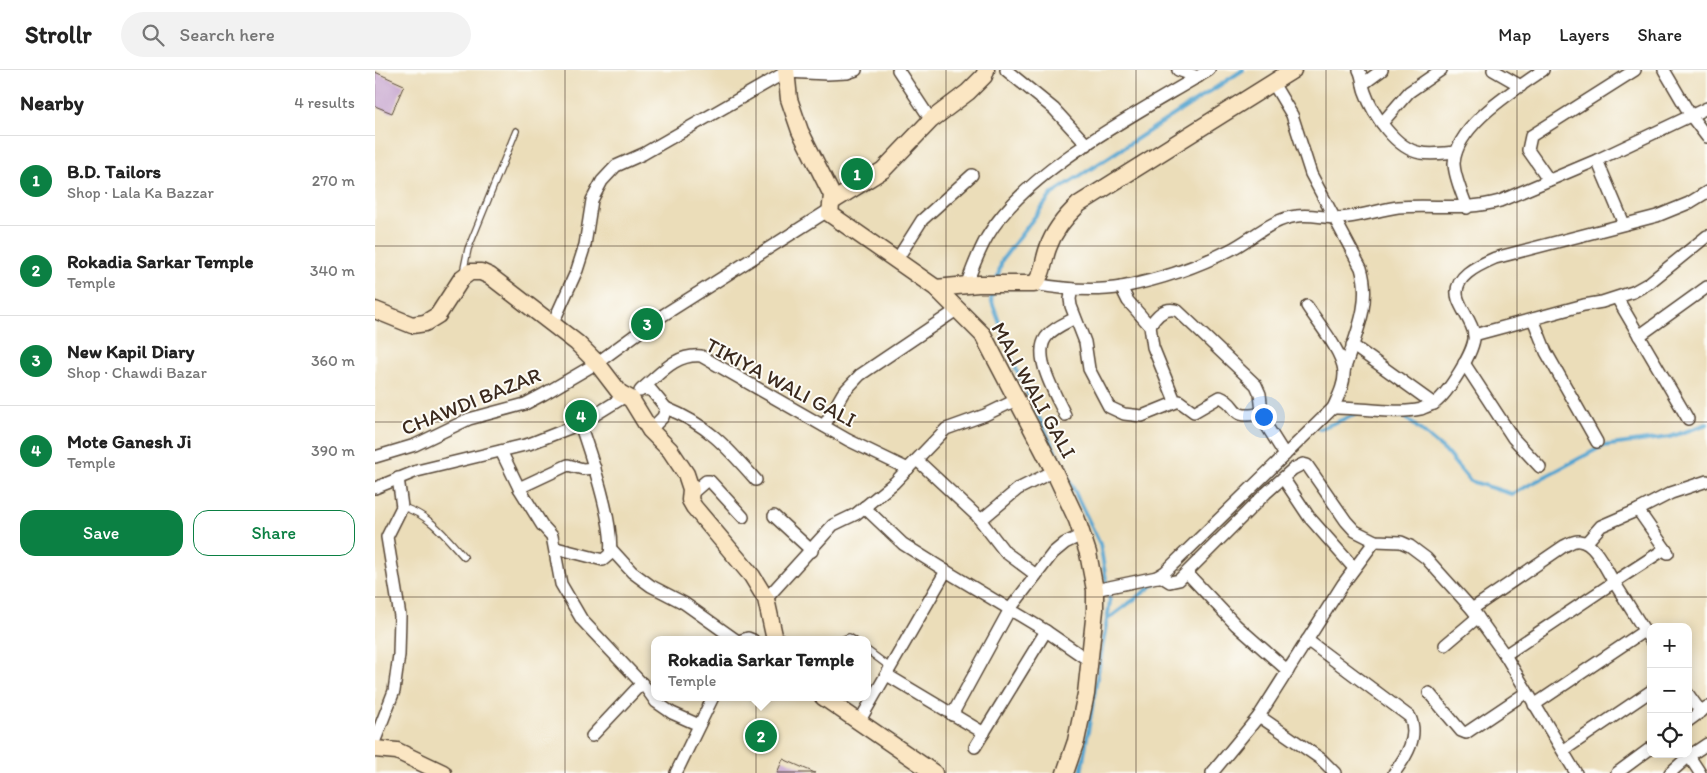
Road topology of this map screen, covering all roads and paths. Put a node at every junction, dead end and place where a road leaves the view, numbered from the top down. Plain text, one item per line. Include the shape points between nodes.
1 (856, 70) edge
2 (898, 70) edge
3 (986, 70) edge
4 (1006, 70) edge
5 (1179, 70) edge
6 (1209, 70) edge
7 (1293, 70) edge
8 (1359, 70) edge
9 (1382, 70) edge
10 (1441, 70) edge
11 (1493, 70) edge
12 (1543, 70) edge
13 (1635, 70) edge
14 (1663, 70) edge
15 (786, 71) edge
16 (1197, 77) junction
17 (1273, 82) junction
18 (1363, 84) junction
19 (1521, 86) junction
20 (1707, 108) edge
21 (1691, 116) junction
22 (931, 120) junction
23 (1382, 123) junction
24 (516, 131) dead end
25 (1707, 137) edge
26 (1087, 145) junction
27 (1456, 152) junction
28 (1597, 160) junction
29 (972, 175) dead end
30 (1549, 180) junction
31 (1707, 192) edge
32 (831, 205) junction
33 (1467, 208) junction
34 (1336, 218) junction
35 (1624, 224) junction
36 (1707, 236) edge
37 (896, 261) junction
38 (462, 278) junction
39 (1034, 284) junction
40 (972, 285) junction
41 (1707, 286) edge
42 (1121, 287) junction
43 (936, 288) junction
44 (1072, 289) junction
45 (1617, 298) junction
46 (1307, 306) dead end
47 (958, 309) junction
48 (375, 310) edge
49 (1075, 318) junction
50 (1533, 318) junction
51 (553, 324) junction
52 (1150, 326) junction
53 (1475, 335) junction
54 (1639, 336) junction
55 (1352, 344) junction
56 (1464, 362) junction
57 (597, 363) junction
58 (1344, 370) junction
59 (633, 395) junction
60 (1018, 399) junction
61 (1175, 401) junction
62 (1434, 404) junction
63 (666, 408) junction
64 (1333, 408) junction
65 (1261, 413) junction
66 (1065, 415) dead end
67 (1688, 419) dead end
68 (580, 424) junction
69 (825, 426) junction
70 (650, 430) junction
71 (1597, 442) dead end
72 (501, 451) junction
73 (1285, 455) junction
74 (375, 457) edge
75 (917, 460) junction
76 (1540, 467) dead end
77 (595, 468) junction
78 (908, 469) junction
79 (1054, 471) junction
80 (398, 478) junction
81 (1283, 478) junction
82 (755, 480) dead end
83 (1707, 481) edge
84 (1254, 483) junction
85 (375, 488) edge
86 (519, 488) junction
87 (1266, 493) junction
88 (690, 495) junction
89 (402, 507) junction
90 (864, 507) junction
91 (1638, 510) junction
92 (774, 516) dead end
93 (743, 517) dead end
94 (981, 520) junction
95 (1082, 535) junction
96 (1375, 541) junction
97 (1587, 543) junction
98 (556, 548) junction
99 (611, 549) junction
100 (812, 551) junction
101 (464, 557) dead end
102 (1354, 568) junction
103 (946, 571) junction
104 (1187, 573) junction
105 (1036, 575) junction
106 (1163, 578) junction
107 (1614, 582) junction
108 (1100, 589) junction
109 (766, 599) junction
110 (1010, 609) junction
111 (1475, 613) junction
112 (1046, 631) junction
113 (1643, 631) junction
114 (731, 636) edge
115 (774, 636) edge
116 (1647, 636) edge
117 (1307, 640) junction
118 (1445, 645) dead end
119 (871, 654) edge
120 (1505, 654) junction
121 (1091, 662) junction
122 (1287, 671) junction
123 (889, 672) junction
124 (642, 684) junction
125 (651, 689) edge
126 (1527, 692) junction
127 (1429, 693) dead end
128 (1647, 694) edge
129 (1692, 698) edge
130 (656, 701) edge
131 (711, 701) edge
132 (829, 701) edge
133 (1534, 705) junction
134 (1704, 709) edge
135 (952, 715) junction
136 (1259, 716) junction
137 (1692, 718) edge
138 (859, 722) junction
139 (699, 725) junction
140 (984, 733) junction
141 (593, 736) dead end
142 (375, 740) edge
143 (1707, 744) edge
144 (975, 747) dead end
145 (375, 749) edge
146 (1564, 750) junction
147 (1647, 751) edge
148 (1692, 754) edge
149 (1687, 758) edge
150 (1690, 758) edge
151 (443, 773) edge
152 (676, 773) edge
153 (934, 773) edge
154 (1065, 773) edge
155 (1212, 773) edge
156 (1335, 773) edge
157 (1394, 773) edge
158 (1576, 773) edge
159 (1617, 773) edge
160 (1670, 773) edge
161 (1699, 773) edge

1 - 15 street via 827,74
2 - 22 street
3 - 22 street via 967,92
4 - 26 street via 1054,109
5 - 16 street
6 - 16 street
7 - 17 street
8 - 18 street
9 - 18 street
10 - 23 street via 1409,92
11 - 19 street
12 - 19 street
13 - 30 street via 1531,136 1528,150
14 - 21 street
15 - 32 street, MALI WALI GALI via 789,99 800,131 832,195
15 - 51 street via 643,154 616,166 602,181 592,200 585,245 577,270
16 - 26 street
17 - 34 street via 1292,115 1311,174
17 - 39 street via 1079,204 1054,232 1042,274
18 - 23 street via 1368,100
19 - 27 street via 1475,123 1463,136
20 - 21 street
21 - 25 street
21 - 28 street
22 - 32 street via 883,170
23 - 27 street via 1410,150 1431,154
24 - 38 lane via 468,249
26 - 40 street via 1020,196 987,236
27 - 33 street via 1454,166
28 - 30 street
28 - 35 street
29 - 37 street via 922,220
30 - 33 street via 1500,202
31 - 35 street via 1657,216
32 - 37 street, MALI WALI GALI via 834,218
32 - 57 street, CHAWDI BAZAR via 634,335
33 - 34 street via 1397,208
34 - 42 street via 1286,218 1201,263
34 - 55 street via 1365,282 1365,304
35 - 53 street via 1495,258 1467,274 1457,290 1458,299
36 - 45 street via 1649,283
37 - 43 street, MALI WALI GALI
38 - 48 street via 438,315 425,323 412,325
38 - 51 street via 470,272 490,276
39 - 40 street
39 - 44 street
40 - 43 street
41 - 54 street
42 - 44 street
42 - 52 street via 1128,301
43 - 47 street, MALI WALI GALI
44 - 49 street via 1069,298
45 - 50 street
45 - 54 street
46 - 58 street via 1338,353
47 - 60 street, MALI WALI GALI via 983,335
47 - 69 street via 860,375 843,393
49 - 61 street via 1085,342 1089,369 1109,407 1124,414 1142,416
49 - 66 street via 1047,336 1041,346 1040,357
50 - 53 street
50 - 71 street via 1546,352
51 - 57 street
52 - 61 street via 1153,347
52 - 65 street via 1162,313 1173,309 1178,311 1256,384
53 - 56 street
54 - 67 street
55 - 58 street
55 - 62 street
56 - 62 street
56 - 76 street via 1513,438
57 - 59 street
57 - 74 street, CHAWDI BAZAR via 525,404 469,419 415,445
58 - 64 street
59 - 63 street via 651,390
59 - 68 street, TIKIYA WALI GALI
59 - 69 street, TIKIYA WALI GALI via 680,357 701,356
59 - 70 street
60 - 75 street via 946,429
60 - 79 street, MALI WALI GALI
61 - 65 street via 1194,412 1220,397 1239,414
62 - 64 street via 1406,410
63 - 70 street via 663,417
63 - 82 street via 705,427
64 - 73 street
65 - 73 street
68 - 72 street, TIKIYA WALI GALI
68 - 77 street
69 - 78 street, TIKIYA WALI GALI
70 - 88 street via 670,450 686,474
72 - 80 street, TIKIYA WALI GALI
72 - 86 street
73 - 84 street
75 - 78 street
75 - 94 street
77 - 86 street via 568,465
77 - 99 street
78 - 90 street
79 - 94 street via 1018,489
79 - 95 street, MALI WALI GALI
80 - 85 street, TIKIYA WALI GALI
80 - 89 street
81 - 87 street
81 - 96 street via 1298,465 1307,465 1346,522 1364,537
81 - 102 street via 1309,517
83 - 91 street via 1671,493
84 - 87 street
84 - 106 street via 1165,572
86 - 98 street via 541,525 553,536
87 - 104 street
88 - 93 street via 710,480
88 - 109 street via 694,508 752,576
89 - 101 lane via 426,517
89 - 142 street via 387,537 400,616 399,654 394,691
90 - 100 street via 833,525
90 - 103 street via 903,544
91 - 97 street via 1601,526
91 - 107 street via 1666,551
92 - 100 street
94 - 105 street via 1005,552
95 - 105 street via 1053,553
95 - 108 street, MALI WALI GALI
96 - 102 street
96 - 111 street via 1401,542 1426,558
97 - 107 street
97 - 111 street via 1575,541 1564,546
98 - 99 street via 603,560 611,554
98 - 124 street via 561,584 583,620
99 - 114 street via 632,572 651,586 684,602
100 - 109 street
102 - 117 street
103 - 110 street
103 - 123 street
104 - 106 street via 1179,580
104 - 122 street via 1236,625
105 - 110 street
106 - 108 street
107 - 113 street
107 - 120 street
108 - 121 street, MALI WALI GALI
109 - 115 street
110 - 112 street
110 - 135 street
111 - 118 street
111 - 120 street
112 - 121 street
112 - 140 street
113 - 116 street
113 - 133 street
117 - 122 street
117 - 157 street via 1410,717 1414,725 1411,745
119 - 123 lane
120 - 126 street
121 - 154 street, MALI WALI GALI via 1076,741
122 - 136 street
123 - 135 street
123 - 138 street
124 - 125 street
124 - 141 street
126 - 127 street via 1465,733
126 - 133 street
128 - 146 street
129 - 134 street
130 - 139 street via 672,713
131 - 139 street
132 - 138 street
133 - 146 street
134 - 137 street
135 - 140 street
136 - 155 street
136 - 156 street via 1321,758
138 - 153 street
139 - 152 street
140 - 144 street
143 - 148 street
145 - 151 street via 397,752
146 - 158 street
147 - 159 street
149 - 160 street
150 - 161 street

